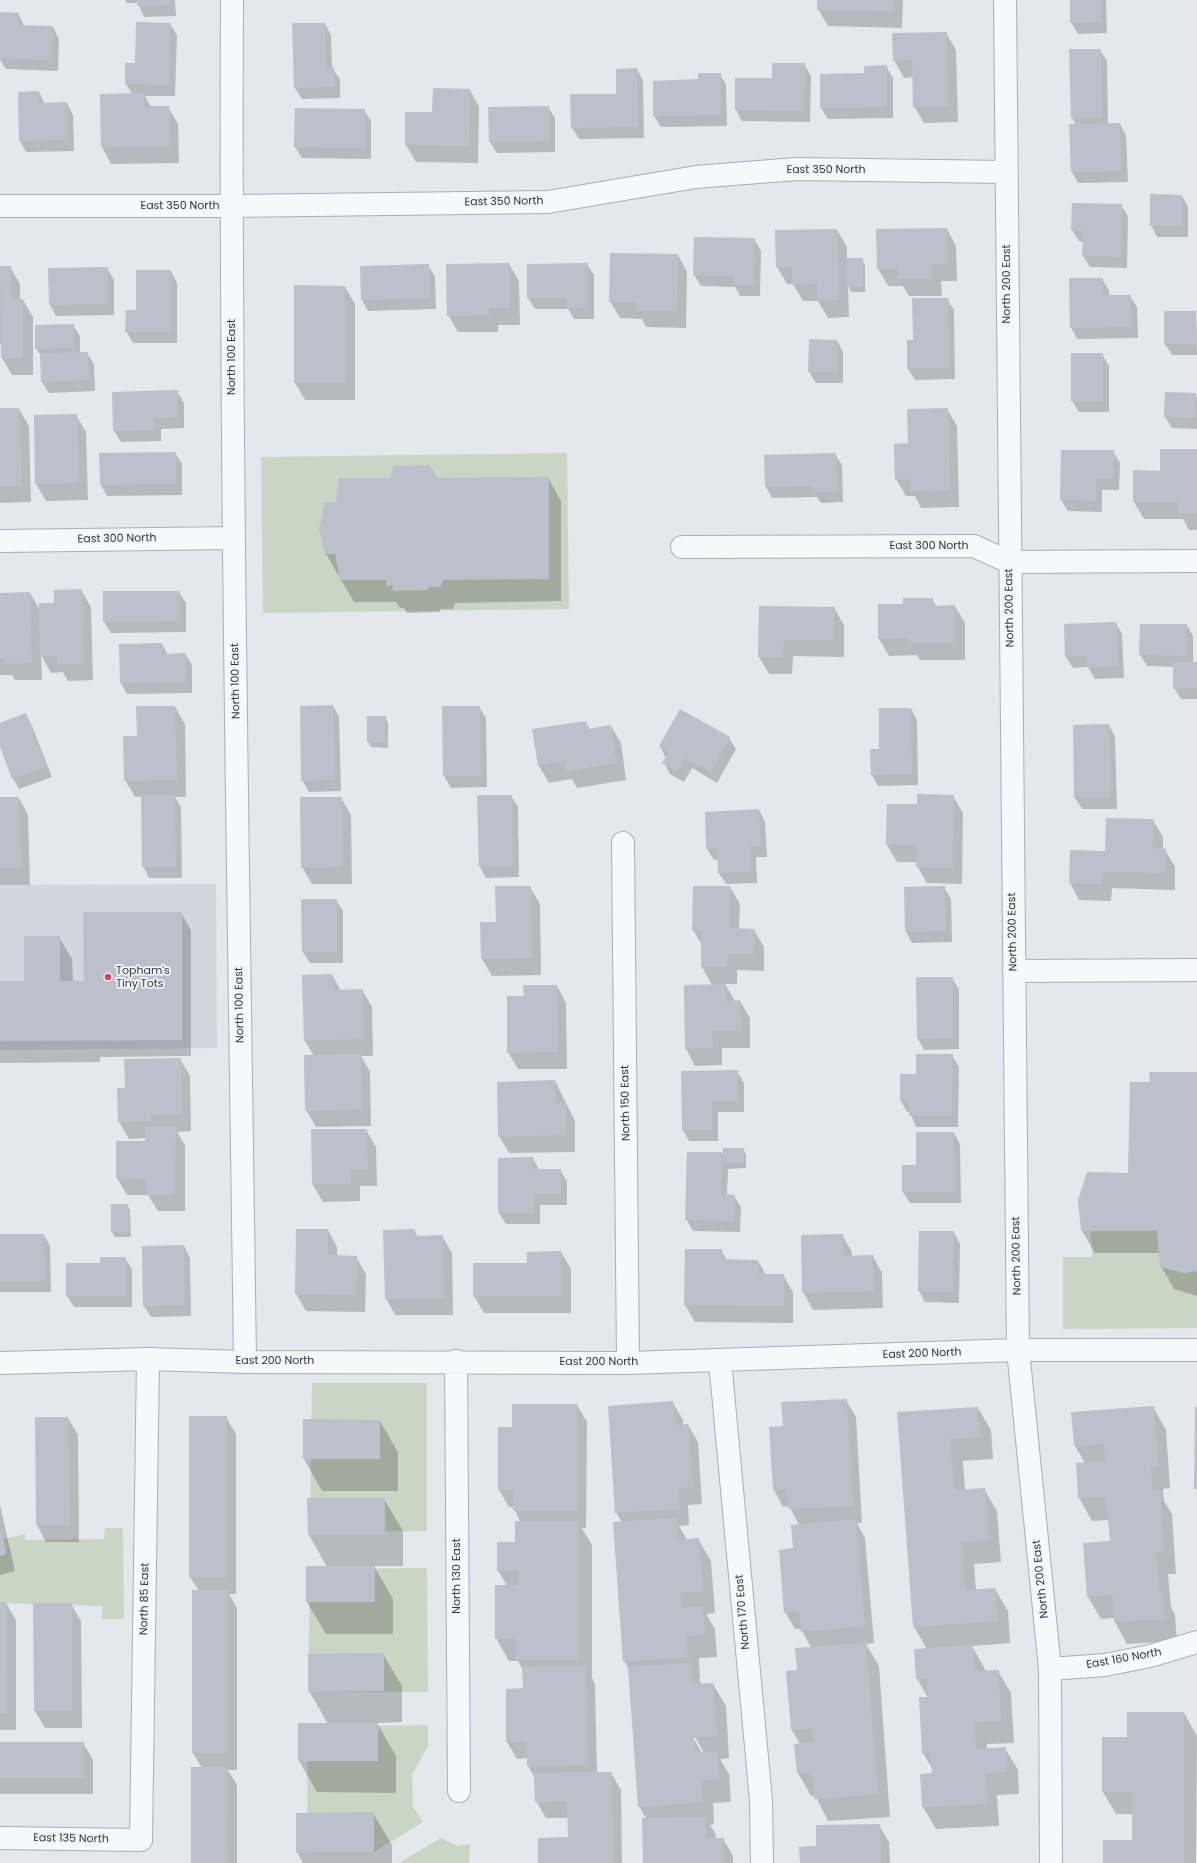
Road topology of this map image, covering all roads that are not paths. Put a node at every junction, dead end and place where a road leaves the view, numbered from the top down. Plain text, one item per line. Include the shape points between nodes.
1 (232, 0) edge
2 (1005, 0) edge
3 (1006, 172) junction
4 (0, 206) edge
5 (231, 206) junction
6 (234, 538) junction
7 (0, 541) edge
8 (682, 547) dead end
9 (1197, 561) edge
10 (1009, 562) junction
11 (623, 843) dead end
12 (1197, 970) edge
13 (1014, 971) junction
14 (1018, 1350) junction
15 (1197, 1350) edge
16 (148, 1359) junction
17 (456, 1361) junction
18 (720, 1361) junction
19 (244, 1362) junction
20 (0, 1363) edge
21 (628, 1363) junction
22 (1197, 1642) edge
23 (1050, 1669) junction
24 (459, 1791) dead end
25 (0, 1838) edge
26 (141, 1840) joint
27 (762, 1863) edge
28 (1051, 1863) edge

1 - 5 street, North 100 East
2 - 3 street, North 200 East
3 - 5 street, East 350 North via 796,169 696,177 548,202
3 - 10 street, North 200 East
4 - 5 street, East 350 North
5 - 6 street, North 100 East
6 - 7 street, East 300 North
6 - 19 street, North 100 East
8 - 10 street, East 300 North via 974,546
9 - 10 street, East 300 North
10 - 13 street, North 200 East
11 - 21 street, North 150 East
12 - 13 street
13 - 14 street, North 200 East
14 - 15 street, East 200 North
14 - 18 street, East 200 North
14 - 23 street, North 200 East
16 - 19 street, East 200 North
16 - 20 street, East 200 North
16 - 26 street, North 85 East
17 - 19 street, East 200 North
17 - 21 street, East 200 North
17 - 24 street, North 130 East
18 - 21 street, East 200 North
18 - 27 street, North 170 East via 761,1800
22 - 23 street, East 160 North via 1150,1656 1105,1665
23 - 28 street, North 200 East
25 - 26 street, East 135 North

